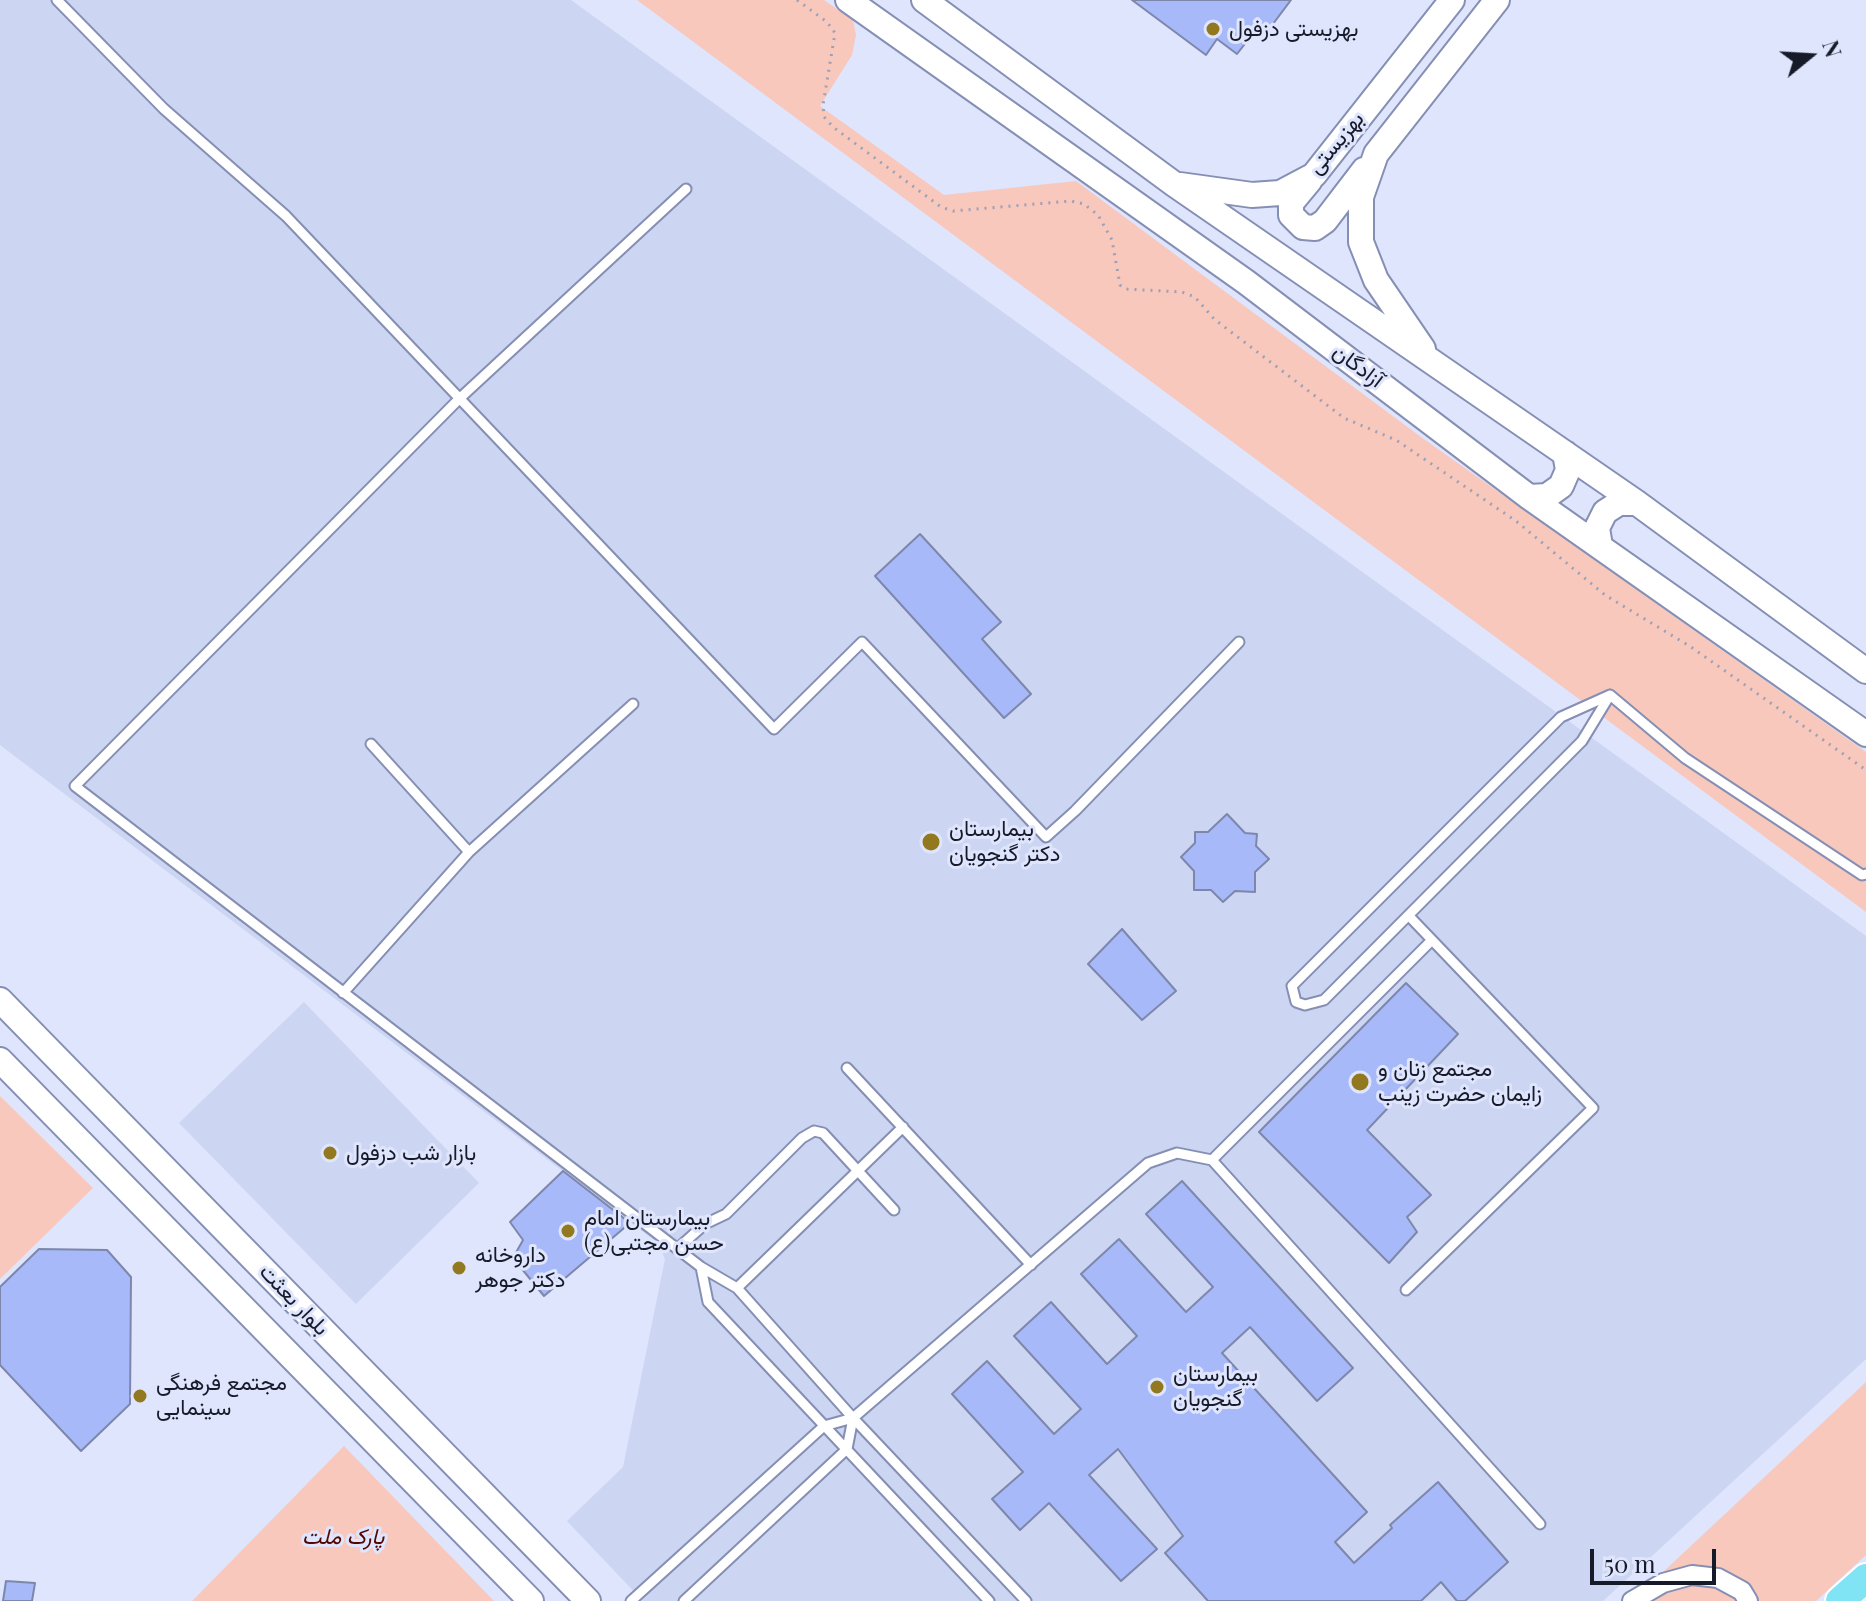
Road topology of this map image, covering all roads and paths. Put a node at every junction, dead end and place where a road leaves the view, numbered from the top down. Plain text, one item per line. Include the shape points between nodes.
1 (57, 0) edge
2 (797, 0) edge
3 (848, 0) edge
4 (924, 0) edge
5 (1452, 0) edge
6 (1497, 0) edge
7 (1376, 154) junction
8 (1314, 175) junction
9 (1174, 184) junction
10 (686, 189) dead end
11 (1432, 361) junction
12 (459, 399) junction
13 (1565, 453) junction
14 (1529, 497) junction
15 (1637, 503) junction
16 (1600, 546) junction
17 (1239, 642) dead end
18 (1841, 652) junction
19 (1866, 662) edge
20 (1866, 671) edge
21 (1610, 695) junction
22 (633, 704) dead end
23 (1866, 734) edge
24 (371, 744) dead end
25 (1866, 770) edge
26 (469, 852) junction
27 (1866, 874) edge
28 (1409, 916) junction
29 (1432, 940) junction
30 (343, 993) junction
31 (0, 1000) edge
32 (25, 1026) junction
33 (0, 1052) edge
34 (0, 1060) edge
35 (847, 1068) dead end
36 (903, 1127) junction
37 (1212, 1160) junction
38 (859, 1170) junction
39 (894, 1210) dead end
40 (677, 1249) junction
41 (1031, 1265) junction
42 (701, 1267) junction
43 (737, 1288) junction
44 (1406, 1290) dead end
45 (306, 1313) junction
46 (274, 1338) junction
47 (853, 1418) junction
48 (824, 1426) junction
49 (847, 1449) junction
50 (1540, 1524) dead end
51 (1866, 1578) edge
52 (531, 1601) edge
53 (588, 1601) edge
54 (631, 1601) edge
55 (684, 1601) edge
56 (989, 1601) edge
57 (1026, 1601) edge
58 (1632, 1601) edge
59 (1748, 1601) edge
60 (1840, 1601) edge

1 - 12 lane via 164,109 286,216
2 - 25 path via 835,33 824,117 941,207 953,211 1084,204 1098,215 1112,240 1120,285 1195,297 1214,319 1344,418 1396,440 1516,521 1605,595 1691,647
3 - 14 main road, آزادگان via 1246,282
4 - 9 main road, آزادگان
5 - 8 main road, بهزیستی
6 - 7 main road
7 - 8 main road via 1325,221 1315,228 1303,227 1291,215 1291,203
7 - 11 main road via 1361,197 1361,242 1376,280
8 - 9 main road, بهزیستی via 1280,193 1252,195
9 - 11 main road, آزادگان
10 - 12 lane
11 - 13 main road, آزادگان
12 - 17 lane via 774,729 862,642 1046,837
12 - 30 lane via 75,786
13 - 14 main road via 1568,470 1561,486 1547,496
13 - 15 main road, آزادگان
14 - 16 main road, آزادگان
15 - 16 main road via 1619,503 1605,512 1597,528
15 - 18 main road, آزادگان
16 - 23 main road, آزادگان
18 - 19 main road
18 - 20 main road, آزادگان
21 - 27 lane via 1685,758
21 - 28 lane via 1582,741
21 - 28 lane via 1561,717 1292,986 1296,1002 1324,1000
22 - 26 lane
24 - 26 lane
26 - 30 lane
28 - 29 lane
29 - 37 lane
29 - 44 lane via 1593,1108
30 - 40 lane
31 - 32 main road, بلوار بعثت
32 - 33 main road
32 - 45 main road, بلوار بعثت
34 - 46 main road, بلوار بعثت
35 - 36 lane
36 - 38 lane
36 - 41 lane
37 - 41 lane via 1177,1153 1148,1163
37 - 50 lane
38 - 39 lane
38 - 40 lane via 823,1133 814,1131 726,1214 705,1224
38 - 43 lane
40 - 42 lane
41 - 47 lane
42 - 43 lane
42 - 48 lane via 708,1302
43 - 47 lane
45 - 46 main road via 289,1309 275,1314
45 - 53 main road, بلوار بعثت
46 - 52 main road, بلوار بعثت
47 - 48 lane
47 - 49 lane
47 - 57 lane
48 - 49 lane
48 - 54 lane
49 - 55 lane
49 - 56 lane
51 - 60 main road
58 - 59 street via 1663,1583 1692,1575 1718,1578 1742,1591

